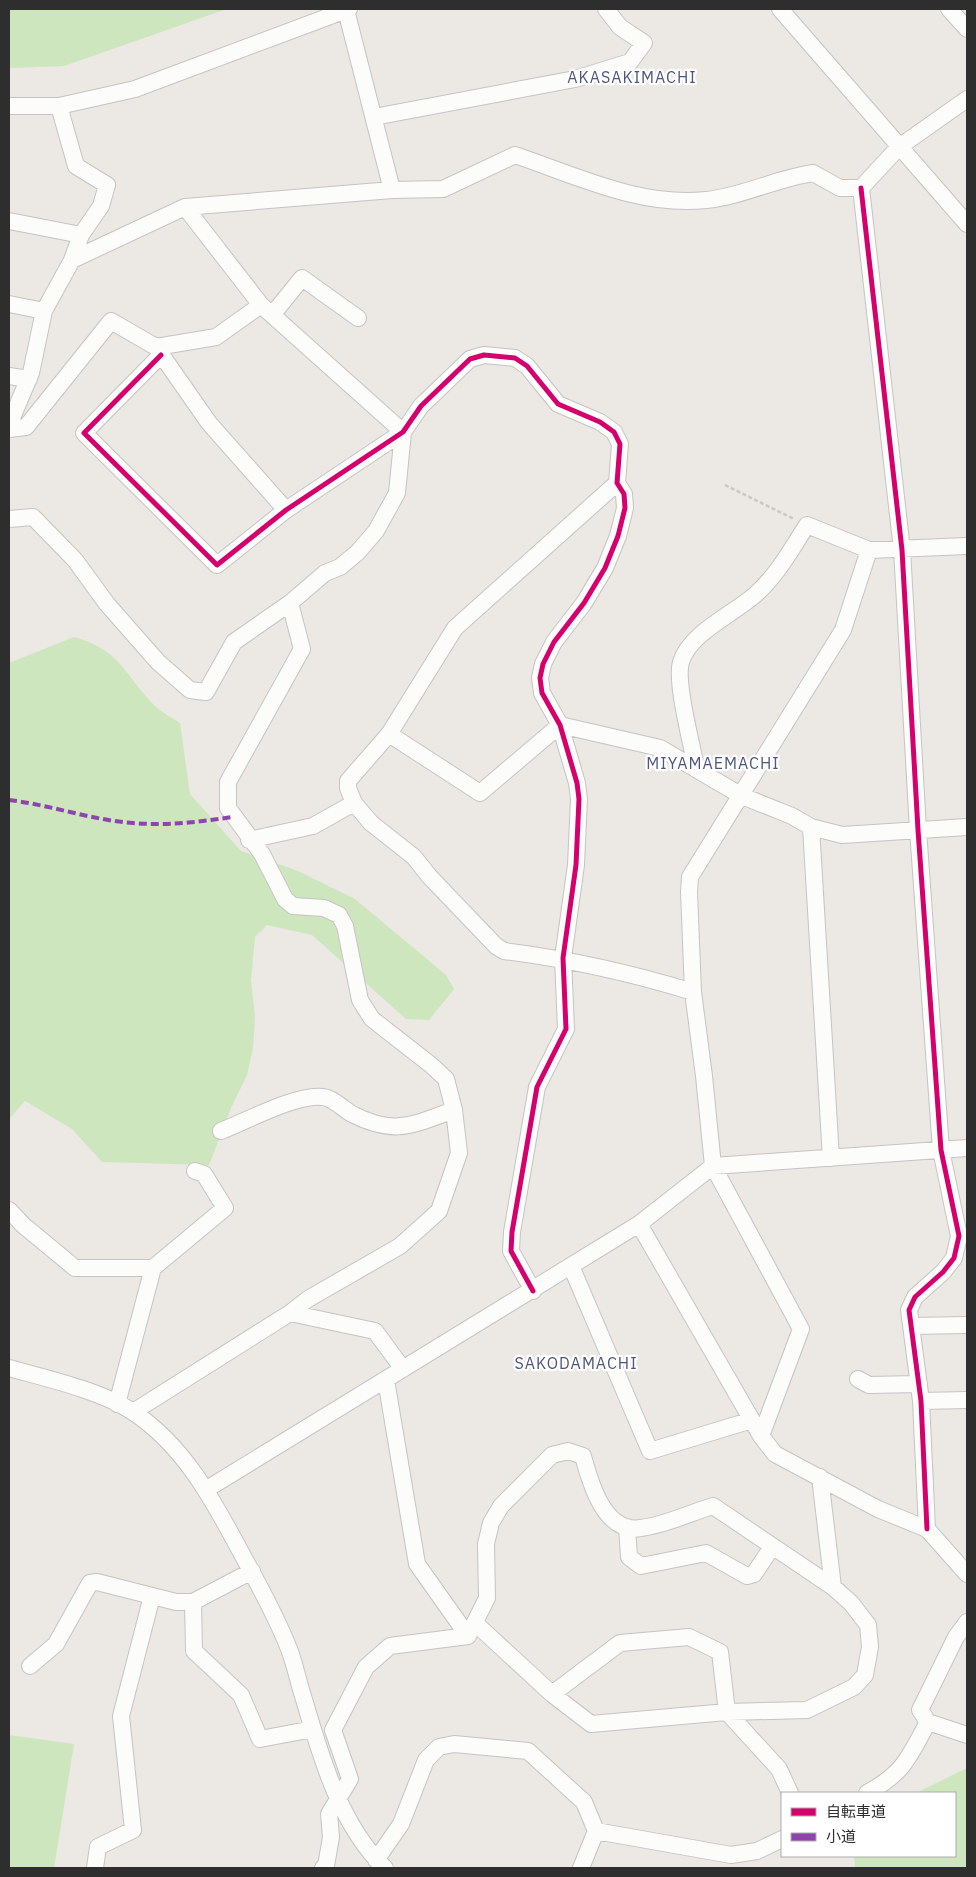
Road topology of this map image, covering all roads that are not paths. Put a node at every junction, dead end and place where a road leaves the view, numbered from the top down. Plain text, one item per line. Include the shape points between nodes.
1 (348, 9) edge
2 (606, 9) edge
3 (780, 9) edge
4 (949, 9) edge
5 (967, 29) edge
6 (967, 99) edge
7 (9, 106) edge
8 (59, 106) junction
9 (374, 117) junction
10 (899, 147) junction
11 (861, 188) junction
12 (392, 190) junction
13 (185, 207) junction
14 (9, 221) edge
15 (967, 224) edge
16 (81, 234) junction
17 (72, 260) junction
18 (9, 304) edge
19 (267, 310) junction
20 (44, 311) junction
21 (358, 318) dead end
22 (158, 351) junction
23 (9, 376) edge
24 (29, 379) junction
25 (9, 425) edge
26 (9, 429) edge
27 (403, 432) junction
28 (617, 483) junction
29 (286, 510) junction
30 (9, 519) edge
31 (967, 546) edge
32 (869, 550) junction
33 (902, 550) junction
34 (290, 603) junction
35 (560, 725) junction
36 (389, 734) junction
37 (696, 768) junction
38 (742, 796) junction
39 (354, 803) junction
40 (811, 827) junction
41 (967, 827) edge
42 (918, 830) junction
43 (249, 840) junction
44 (563, 958) junction
45 (693, 992) junction
46 (454, 1110) junction
47 (221, 1131) dead end
48 (967, 1148) edge
49 (940, 1150) junction
50 (831, 1158) junction
51 (713, 1166) junction
52 (195, 1171) dead end
53 (9, 1210) edge
54 (639, 1224) junction
55 (572, 1266) junction
56 (153, 1268) junction
57 (532, 1290) junction
58 (290, 1313) junction
59 (967, 1325) edge
60 (911, 1326) junction
61 (9, 1368) edge
62 (403, 1369) junction
63 (858, 1379) dead end
64 (386, 1380) junction
65 (919, 1384) junction
66 (921, 1400) junction
67 (967, 1400) edge
68 (117, 1404) junction
69 (133, 1412) junction
70 (752, 1420) junction
71 (761, 1436) junction
72 (820, 1477) junction
73 (207, 1489) junction
74 (627, 1527) junction
75 (927, 1529) junction
76 (772, 1547) junction
77 (252, 1571) junction
78 (967, 1574) edge
79 (833, 1587) junction
80 (152, 1596) junction
81 (193, 1602) junction
82 (967, 1622) edge
83 (472, 1629) junction
84 (30, 1666) dead end
85 (552, 1694) junction
86 (727, 1712) junction
87 (928, 1722) junction
88 (313, 1729) junction
89 (967, 1735) edge
90 (790, 1792) edge
91 (869, 1792) edge
92 (339, 1800) junction
93 (596, 1831) junction
94 (781, 1839) edge
95 (381, 1864) edge
96 (95, 1868) edge
97 (323, 1868) edge
98 (581, 1868) edge

1 - 8 street via 135,89
1 - 9 street
2 - 9 street via 620,27 644,43 630,62 575,79
3 - 10 street
4 - 5 street
6 - 10 street
7 - 8 street
8 - 16 street via 76,166 107,185 100,206
9 - 12 street
10 - 11 street
10 - 15 street
11 - 12 street via 840,188 813,173 708,200 640,198 515,155 443,189
11 - 33 street
12 - 13 street
13 - 17 street
13 - 19 street
14 - 16 street
16 - 17 street
17 - 20 street
18 - 20 street
19 - 21 street via 302,278
19 - 22 street via 216,338
19 - 27 street
20 - 24 street
22 - 26 street via 111,321 26,427
22 - 29 street via 209,423
22 - 29 street via 84,433 217,565
23 - 24 street
24 - 25 street
27 - 28 street via 421,406 470,359 484,355 515,358 527,366 558,404 600,422 614,432 620,444
27 - 29 street
27 - 34 street via 397,493 376,531 358,552 340,567 325,573
28 - 35 street via 624,494 625,508 618,536 605,568 584,603 554,642 542,671 542,694
28 - 36 street via 455,628
30 - 34 street via 33,517 75,560 107,604 158,662 190,690 206,692 234,642
31 - 33 street
32 - 33 street
32 - 37 street via 807,525 757,594 690,646 681,662 680,677
32 - 38 street via 843,630
33 - 42 street
34 - 43 street via 302,649 228,782 228,808
35 - 36 street via 480,793
35 - 37 street via 660,748
35 - 44 street via 579,799 576,866
36 - 39 street via 348,781
37 - 38 street
38 - 40 street
38 - 45 street via 690,876
39 - 43 street via 313,826
39 - 44 street via 371,822 414,857 496,946 504,951
40 - 42 street via 842,835
40 - 50 street
41 - 42 street
42 - 49 street
43 - 46 street via 262,854 284,899 293,906 324,908 339,915 345,926 360,1000 372,1019 446,1079
44 - 45 street
44 - 57 street via 566,1029 537,1087 512,1232 511,1251
45 - 51 street
46 - 47 street via 410,1126 383,1127 352,1114 324,1096 300,1099
46 - 58 street via 459,1154 439,1211 400,1246 308,1299
48 - 49 street
49 - 50 street
49 - 60 street via 959,1236 954,1258 915,1297 909,1310
50 - 51 street
51 - 54 street
51 - 71 street via 801,1329
52 - 56 street via 204,1174 225,1208
53 - 56 street via 75,1268
54 - 55 street
54 - 70 street
55 - 57 street
55 - 70 street via 650,1451
56 - 68 street
57 - 62 street
58 - 62 street via 375,1331
58 - 69 street
59 - 60 street
60 - 65 street
61 - 68 street via 74,1386
62 - 64 street
63 - 65 street via 868,1385
64 - 73 street
64 - 83 street via 417,1564
65 - 66 street
66 - 67 street
66 - 75 street
68 - 69 street
69 - 73 street via 171,1444
70 - 71 street
71 - 72 street via 775,1454
72 - 75 street via 878,1509
72 - 79 street
73 - 77 street
74 - 76 street via 641,1529 713,1506
74 - 76 street via 629,1557 641,1566 706,1553 747,1576 754,1574
74 - 83 street via 614,1520 598,1501 583,1456 568,1451 552,1455 501,1506 491,1523 486,1544 486,1598
75 - 78 street
76 - 79 street
77 - 81 street
77 - 88 street via 289,1649
79 - 86 street via 851,1603 868,1626 870,1647 864,1675 854,1687 807,1710
80 - 81 street
80 - 84 street via 90,1583 56,1644
80 - 96 street via 122,1716 133,1830 98,1847
81 - 88 street via 194,1651 241,1695 260,1739
82 - 87 street via 956,1637 920,1710
83 - 85 street
83 - 92 street via 390,1646 366,1667 333,1730 350,1779
85 - 86 street via 590,1724
85 - 86 street via 620,1643 689,1636 720,1652
86 - 90 street via 779,1769
87 - 89 street
87 - 91 street via 906,1763 888,1782
88 - 92 street
92 - 95 street via 359,1836
92 - 97 street via 329,1814 331,1837
93 - 94 street via 731,1855 756,1851
93 - 95 street via 584,1802 528,1750 454,1744 439,1747 426,1760
93 - 98 street

